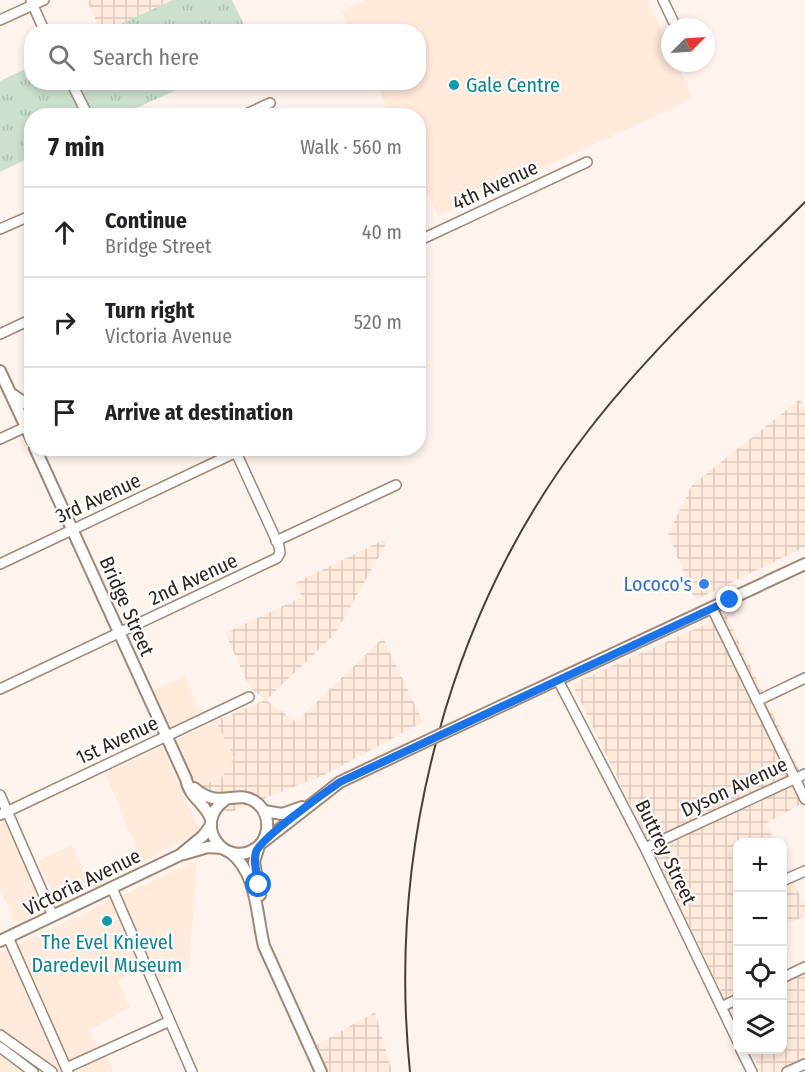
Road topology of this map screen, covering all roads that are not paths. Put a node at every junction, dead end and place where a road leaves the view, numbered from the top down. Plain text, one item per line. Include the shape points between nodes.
1 (44, 0) edge
2 (663, 0) edge
3 (32, 3) edge
4 (672, 18) edge
5 (0, 20) edge
6 (41, 24) edge
7 (75, 90) edge
8 (270, 102) dead end
9 (84, 108) edge
10 (258, 108) edge
11 (587, 162) dead end
12 (24, 218) edge
13 (0, 229) edge
14 (426, 237) edge
15 (24, 323) edge
16 (0, 334) edge
17 (0, 371) edge
18 (9, 390) junction
19 (24, 403) edge
20 (24, 418) edge
21 (24, 427) edge
22 (0, 438) edge
23 (39, 456) edge
24 (226, 456) edge
25 (241, 456) edge
26 (396, 485) dead end
27 (72, 530) junction
28 (276, 541) junction
29 (0, 564) edge
30 (805, 564) edge
31 (712, 608) junction
32 (120, 633) junction
33 (805, 678) edge
34 (558, 680) junction
35 (0, 689) edge
36 (249, 697) dead end
37 (757, 700) junction
38 (166, 737) junction
39 (805, 774) edge
40 (186, 779) junction
41 (795, 779) junction
42 (0, 795) edge
43 (805, 799) edge
44 (225, 800) junction
45 (310, 803) junction
46 (264, 811) junction
47 (4, 813) edge
48 (211, 822) junction
49 (261, 844) junction
50 (645, 848) junction
51 (226, 850) junction
52 (180, 855) junction
53 (805, 871) edge
54 (787, 879) edge
55 (111, 888) junction
56 (258, 910) junction
57 (54, 916) junction
58 (4, 939) edge
59 (805, 967) edge
60 (787, 976) edge
61 (736, 1000) edge
62 (721, 1007) junction
63 (170, 1021) junction
64 (733, 1032) edge
65 (0, 1035) edge
66 (0, 1047) edge
67 (743, 1054) edge
68 (805, 1064) edge
69 (67, 1070) edge
70 (33, 1072) edge
71 (52, 1072) edge
72 (192, 1072) edge
73 (321, 1072) edge
74 (752, 1072) edge
75 (787, 1072) edge

1 - 3 street
2 - 4 street
3 - 5 street
3 - 6 street
7 - 9 street
8 - 10 street
11 - 14 street, 4th Avenue
12 - 13 street
15 - 16 street
17 - 18 main road
18 - 19 main road
18 - 20 main road
21 - 22 street
23 - 27 main road, Bridge Street
24 - 27 street, 3rd Avenue
25 - 28 street
26 - 28 street
27 - 29 street, 3rd Avenue
27 - 32 main road, Bridge Street
28 - 32 street, 2nd Avenue via 280,553 270,563
30 - 31 main road
31 - 34 main road
31 - 37 street
32 - 35 street, 2nd Avenue
32 - 38 main road, Bridge Street
33 - 37 street
34 - 45 main road, bridge via 340,782
34 - 50 street, Buttrey Street
36 - 38 street, 1st Avenue
37 - 41 street
38 - 40 main road, Bridge Street
38 - 47 street, 1st Avenue
39 - 41 street, Dyson Avenue
40 - 44 main road, Bridge Street via 204,796
40 - 48 main road, Bridge Street via 190,792 205,806
41 - 43 street
41 - 50 street, Dyson Avenue
42 - 47 street
44 - 46 main road via 242,796
44 - 48 main road via 216,808
45 - 46 main road via 282,814
45 - 49 main road
46 - 49 main road via 268,826
47 - 57 street
48 - 51 main road via 214,838
48 - 52 main road, Victoria Avenue via 203,836
49 - 51 main road via 245,853
49 - 56 main road via 254,862 260,894
50 - 62 street, Buttrey Street
51 - 52 main road, Victoria Avenue via 208,847
51 - 56 main road via 246,872
52 - 55 main road, Victoria Avenue
53 - 54 street
55 - 57 main road, Victoria Avenue
55 - 63 street
56 - 73 main road via 264,946
57 - 58 main road, Victoria Avenue
58 - 69 street
59 - 60 street
61 - 62 street
62 - 64 street, Buttrey Street
63 - 69 street
63 - 72 street
65 - 71 street
66 - 70 street
67 - 74 street
68 - 75 street

